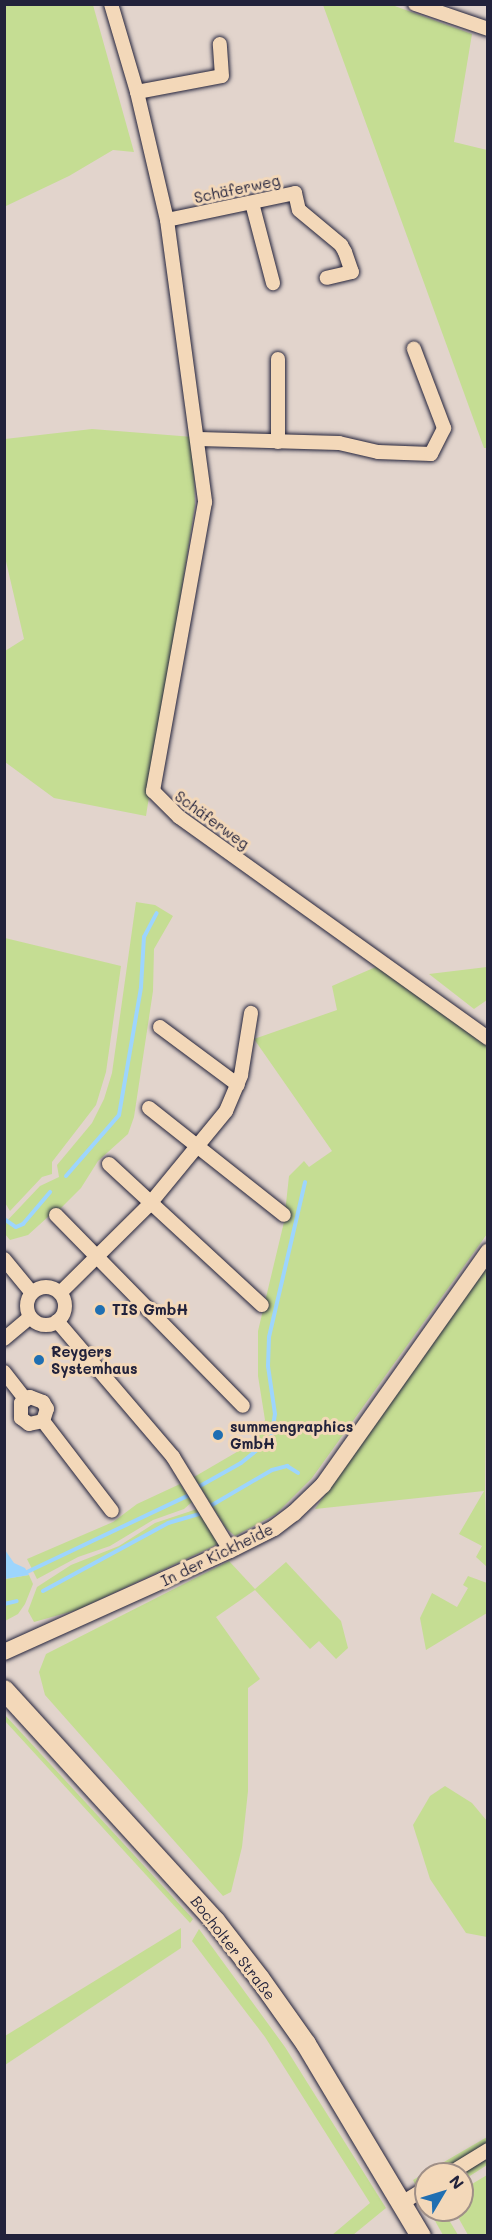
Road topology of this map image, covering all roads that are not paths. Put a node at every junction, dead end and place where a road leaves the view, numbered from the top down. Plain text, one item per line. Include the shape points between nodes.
1 (111, 4) edge
2 (415, 4) edge
3 (488, 29) edge
4 (220, 44) dead end
5 (137, 92) junction
6 (252, 203) junction
7 (167, 220) junction
8 (327, 278) dead end
9 (273, 283) dead end
10 (414, 349) dead end
11 (278, 359) dead end
12 (199, 439) junction
13 (278, 442) junction
14 (251, 1013) dead end
15 (160, 1028) dead end
16 (488, 1038) edge
17 (238, 1084) junction
18 (149, 1107) dead end
19 (198, 1147) junction
20 (109, 1164) dead end
21 (151, 1203) junction
22 (56, 1215) dead end
23 (284, 1215) dead end
24 (488, 1252) edge
25 (98, 1257) junction
26 (4, 1259) edge
27 (32, 1293) junction
28 (60, 1293) junction
29 (262, 1305) dead end
30 (30, 1317) junction
31 (57, 1321) junction
32 (4, 1339) edge
33 (4, 1372) edge
34 (243, 1406) dead end
35 (112, 1511) dead end
36 (230, 1550) junction
37 (4, 1652) edge
38 (4, 1690) edge
39 (488, 2150) edge
40 (468, 2162) edge
41 (414, 2196) edge
42 (402, 2203) junction
43 (421, 2235) edge

1 - 5 street, Schäferweg
2 - 3 street
4 - 5 street via 222,76
5 - 7 street, Schäferweg
6 - 7 street, Schäferweg
6 - 8 street, Schäferweg via 295,193 299,210 345,252 352,272
6 - 9 street
7 - 12 street, Schäferweg
10 - 13 street via 444,428 431,454 378,452 339,442
11 - 13 street
12 - 13 street
12 - 16 street, Schäferweg via 205,502 153,791 179,817
14 - 17 street
15 - 17 street
17 - 19 street via 226,1111
18 - 19 street
19 - 21 street
19 - 23 street
20 - 21 street
21 - 25 street
21 - 29 street
22 - 25 street
24 - 36 street, In der Kickheide via 323,1485 274,1528
25 - 28 street
25 - 34 street
26 - 27 street
27 - 28 street via 46,1287
27 - 30 street via 27,1304
28 - 31 street via 64,1304
30 - 31 street via 46,1324
30 - 32 street
31 - 36 street via 172,1457
33 - 35 street via 25,1399 20,1408 21,1418 29,1424 43,1421
36 - 37 street, In der Kickheide
38 - 42 main road, Bocholter Straße via 207,1912 247,1963 306,2044
39 - 40 street
41 - 42 street
42 - 43 main road, Bocholter Straße

